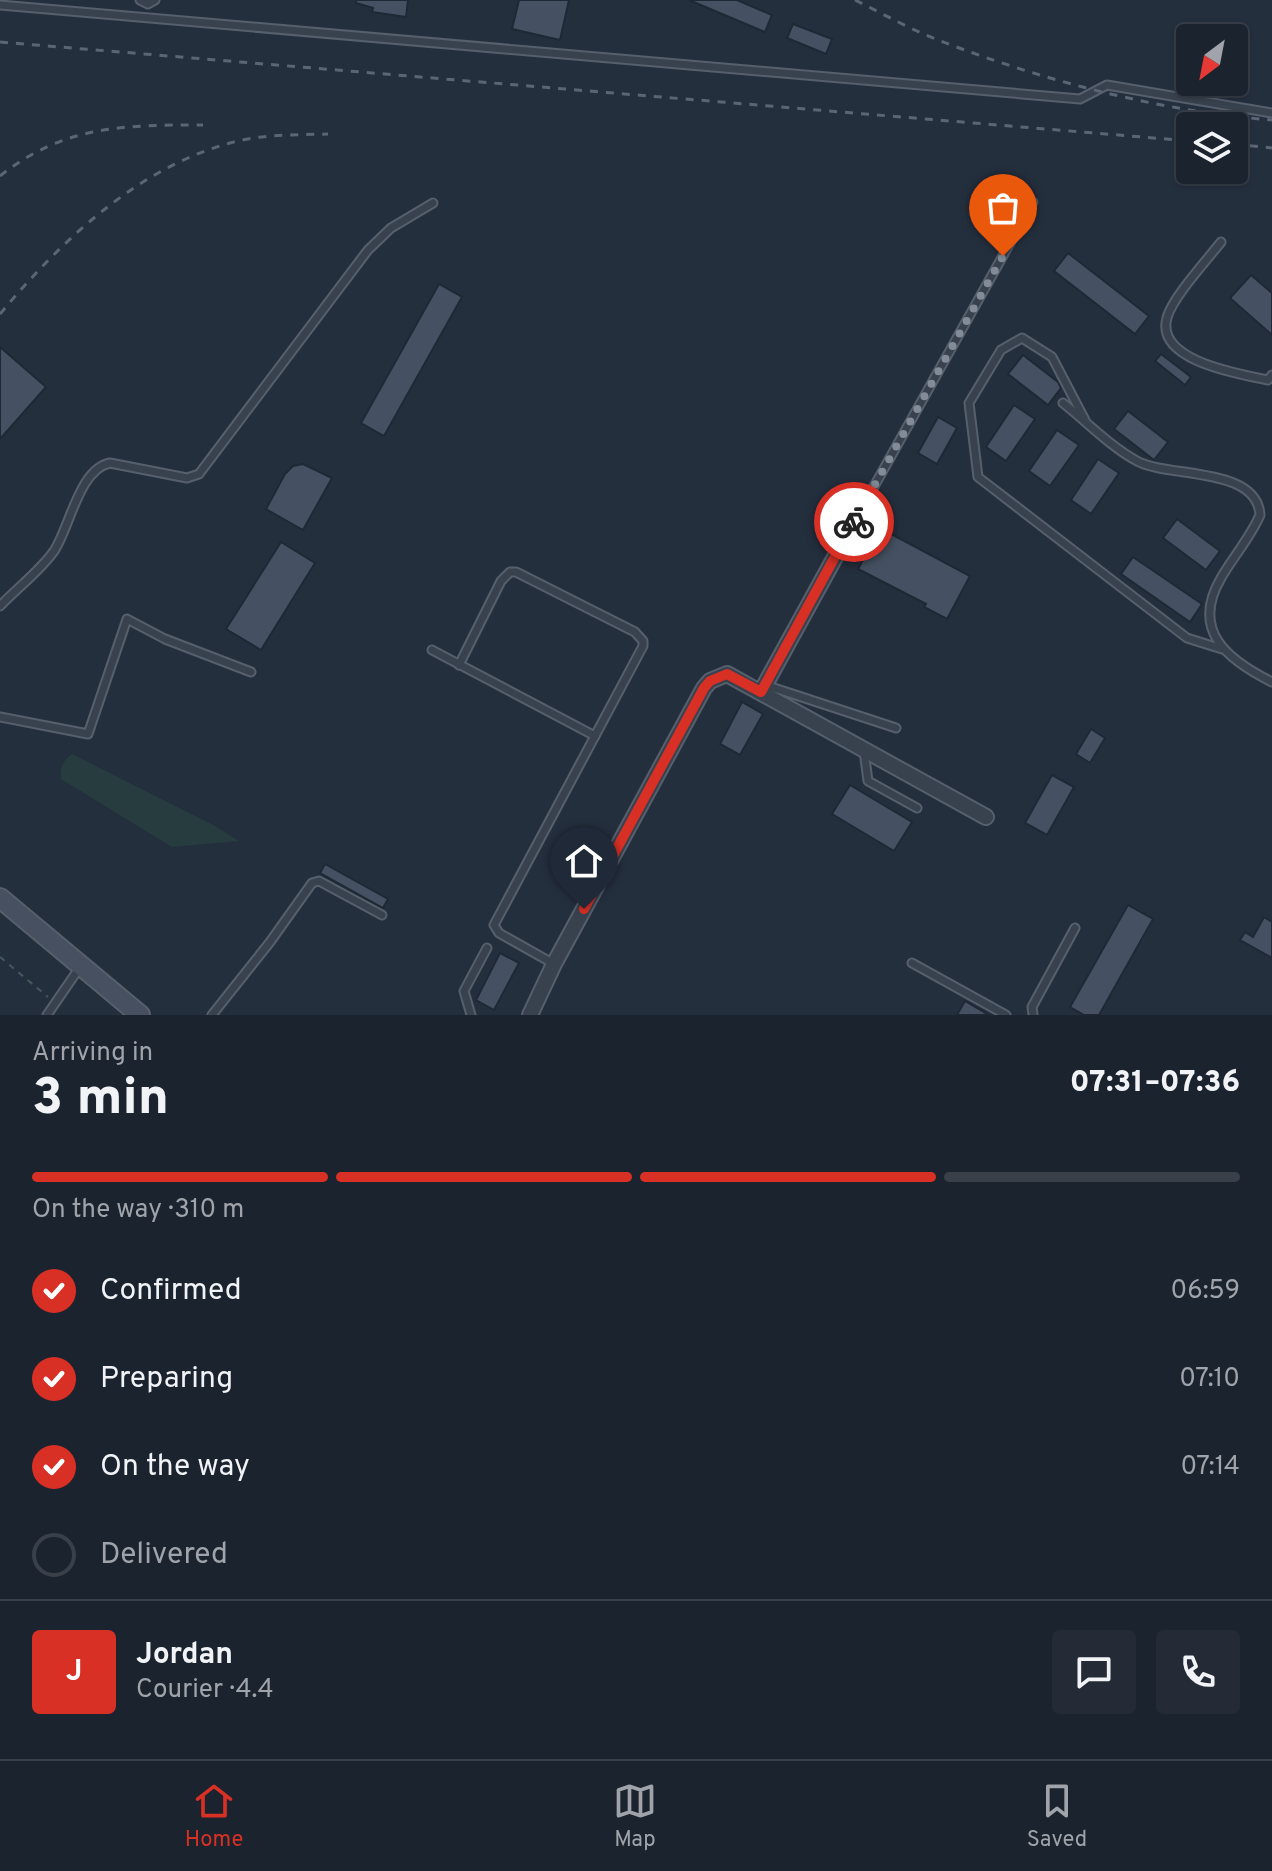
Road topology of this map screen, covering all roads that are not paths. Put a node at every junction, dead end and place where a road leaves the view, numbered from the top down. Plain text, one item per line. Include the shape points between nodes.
1 (140, 0) edge
2 (155, 0) edge
3 (0, 5) edge
4 (1272, 113) edge
5 (1033, 202) dead end
6 (433, 203) dead end
7 (1221, 242) dead end
8 (1272, 375) edge
9 (1063, 403) dead end
10 (1085, 420) junction
11 (867, 499) joint
12 (0, 606) edge
13 (1222, 649) junction
14 (432, 650) dead end
15 (459, 665) junction
16 (251, 672) dead end
17 (1272, 682) edge
18 (763, 689) junction
19 (0, 717) edge
20 (896, 728) dead end
21 (595, 736) junction
22 (864, 751) junction
23 (917, 808) dead end
24 (986, 817) dead end
25 (0, 898) edge
26 (382, 915) dead end
27 (1075, 928) dead end
28 (487, 948) dead end
29 (912, 963) dead end
30 (554, 964) junction
31 (81, 966) junction
32 (47, 1015) edge
33 (140, 1015) edge
34 (212, 1015) edge
35 (471, 1015) edge
36 (530, 1015) edge
37 (1006, 1015) edge
38 (1033, 1015) edge

1 - 2 lane
3 - 4 lane via 1080,99 1107,85
5 - 11 lane
6 - 12 lane via 391,228 368,250 199,474 187,478 102,465 88,477 53,552
7 - 8 lane via 1172,306 1165,327 1173,344 1217,370 1268,380
9 - 10 lane
10 - 13 lane via 1139,462 1215,477 1253,496 1260,515 1219,580 1210,608 1214,636
10 - 13 lane via 1052,357 1022,338 1001,350 969,403 978,477 1187,638
11 - 18 street
13 - 17 lane via 1243,668
14 - 15 lane
15 - 21 lane
15 - 21 lane via 510,572 635,632 643,646
16 - 19 lane via 127,619 88,734
18 - 20 lane
18 - 22 street
18 - 30 street via 727,674 704,688
21 - 30 lane via 494,925
22 - 23 lane via 868,781
22 - 24 street
25 - 31 street
26 - 34 lane via 319,881 312,883
27 - 38 lane via 1032,1007
28 - 35 lane via 464,991
29 - 37 lane
30 - 36 street
31 - 32 lane
31 - 33 street

